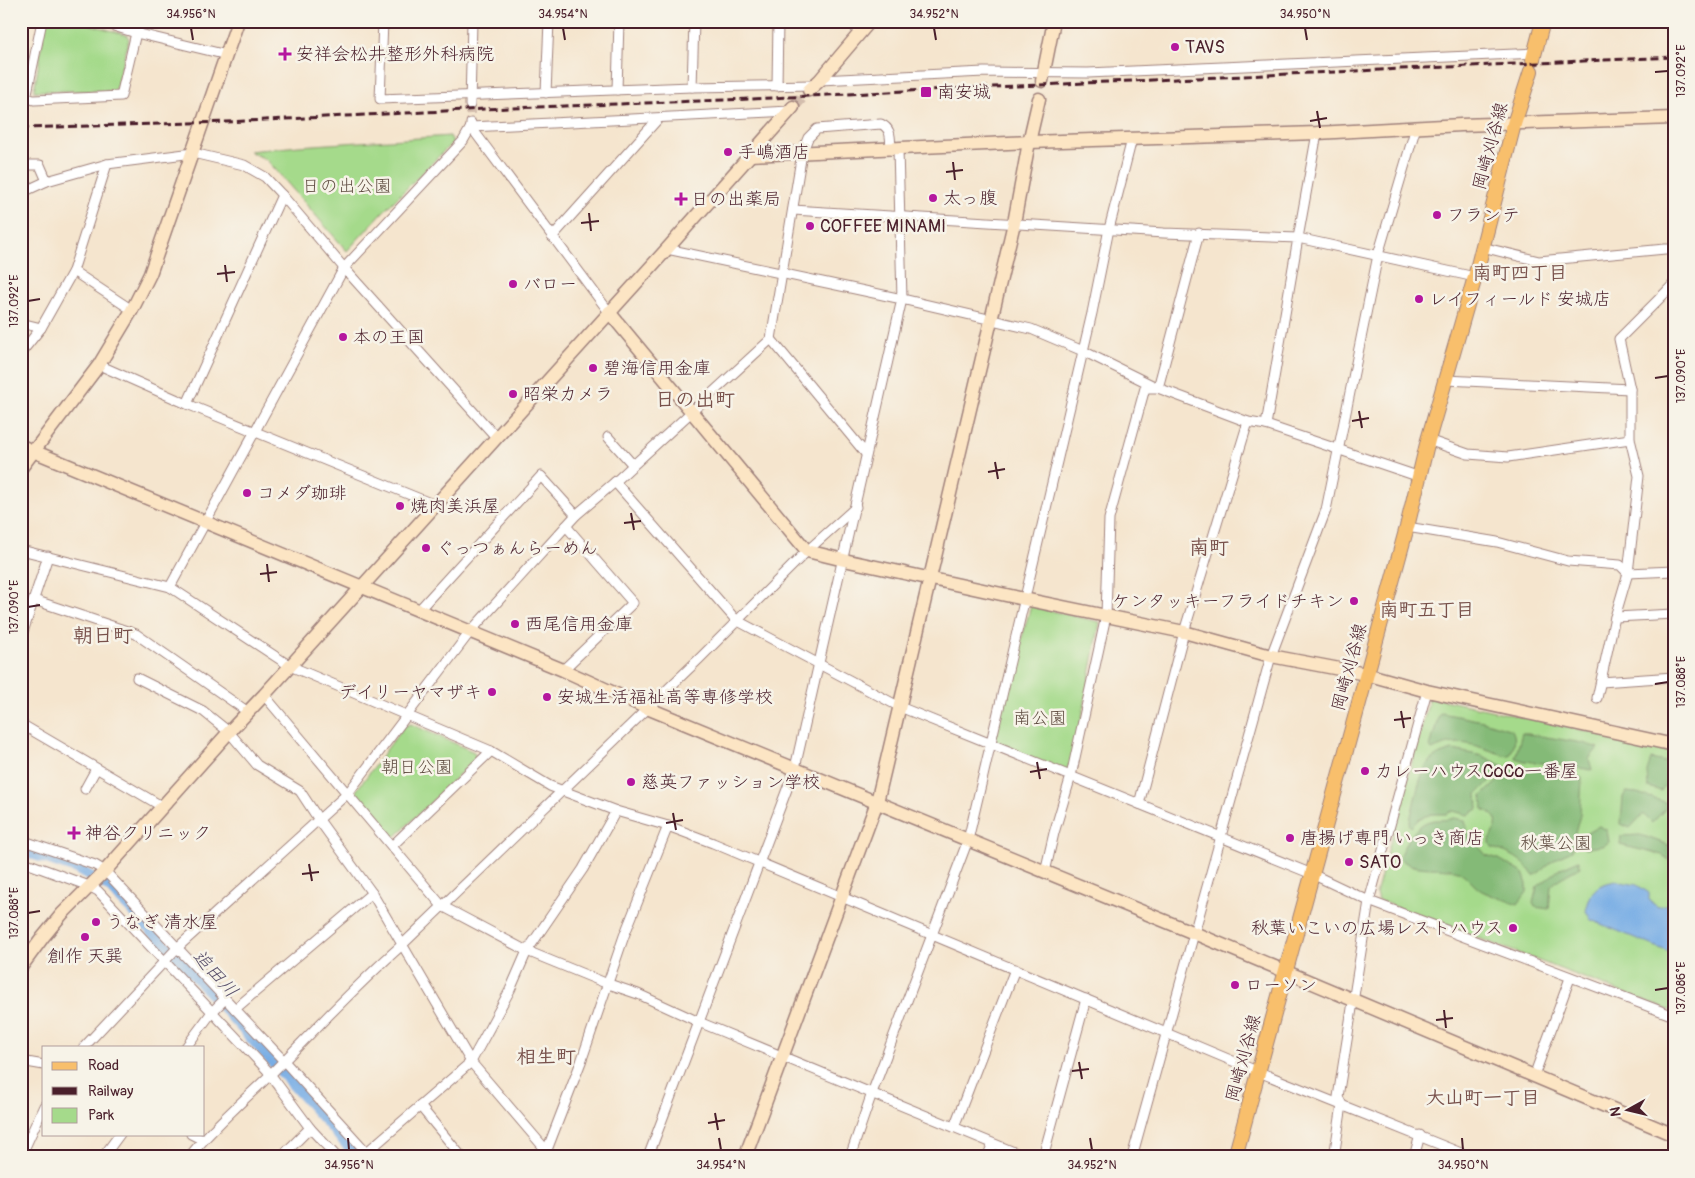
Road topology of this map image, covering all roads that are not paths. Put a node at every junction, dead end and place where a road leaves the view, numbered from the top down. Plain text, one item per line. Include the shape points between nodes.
1 (42, 21) edge
2 (98, 21) edge
3 (142, 21) edge
4 (238, 21) edge
5 (382, 21) edge
6 (472, 21) edge
7 (549, 21) edge
8 (619, 21) edge
9 (694, 21) edge
10 (778, 21) edge
11 (850, 21) edge
12 (870, 21) edge
13 (1054, 21) edge
14 (1543, 21) edge
15 (136, 33) junction
16 (860, 33) junction
17 (227, 55) junction
18 (1533, 61) junction
19 (1043, 77) junction
20 (814, 85) junction
21 (777, 86) junction
22 (692, 87) junction
23 (617, 90) junction
24 (546, 93) junction
25 (1039, 99) dead end
26 (470, 101) junction
27 (791, 109) joint
28 (1674, 118) edge
29 (658, 119) junction
30 (471, 124) junction
31 (1514, 124) junction
32 (1416, 127) junction
33 (1317, 133) junction
34 (1132, 139) junction
35 (1029, 142) junction
36 (894, 149) junction
37 (193, 153) junction
38 (802, 153) junction
39 (750, 155) junction
40 (108, 164) junction
41 (21, 165) edge
42 (47, 181) junction
43 (21, 193) edge
44 (282, 195) junction
45 (793, 210) junction
46 (900, 218) junction
47 (1014, 223) junction
48 (1109, 229) junction
49 (1199, 233) junction
50 (552, 237) junction
51 (1298, 238) junction
52 (1482, 247) junction
53 (667, 249) junction
54 (1674, 249) edge
55 (1378, 255) junction
56 (344, 268) junction
57 (73, 271) junction
58 (783, 275) junction
59 (1474, 277) junction
60 (1672, 289) edge
61 (902, 299) junction
62 (132, 310) junction
63 (609, 312) junction
64 (991, 319) junction
65 (21, 324) edge
66 (41, 328) junction
67 (771, 339) junction
68 (1083, 351) junction
69 (21, 353) edge
70 (98, 364) junction
71 (1446, 380) junction
72 (1158, 388) junction
73 (1630, 389) junction
74 (186, 404) junction
75 (691, 412) junction
76 (1248, 422) junction
77 (1266, 425) junction
78 (256, 431) junction
79 (496, 437) junction
80 (608, 437) dead end
81 (1630, 439) junction
82 (1428, 440) junction
83 (27, 449) edge
84 (1338, 449) junction
85 (866, 454) junction
86 (634, 465) junction
87 (21, 468) edge
88 (1420, 478) junction
89 (615, 482) junction
90 (435, 505) junction
91 (856, 506) junction
92 (576, 515) junction
93 (205, 521) junction
94 (566, 526) junction
95 (1407, 527) junction
96 (21, 550) edge
97 (807, 551) junction
98 (48, 556) junction
99 (844, 560) junction
100 (1674, 571) edge
101 (1628, 573) junction
102 (930, 578) junction
103 (362, 586) junction
104 (170, 587) junction
105 (1024, 599) junction
106 (34, 600) junction
107 (418, 611) junction
108 (1674, 614) edge
109 (1106, 616) junction
110 (1615, 617) junction
111 (736, 620) junction
112 (470, 632) junction
113 (1184, 632) junction
114 (21, 638) edge
115 (1271, 656) junction
116 (818, 664) junction
117 (290, 666) junction
118 (563, 670) junction
119 (1366, 674) junction
120 (1674, 677) edge
121 (137, 678) dead end
122 (1600, 682) junction
123 (1427, 691) junction
124 (264, 695) junction
125 (1597, 698) dead end
126 (900, 707) junction
127 (647, 708) junction
128 (248, 712) junction
129 (407, 716) junction
130 (21, 724) edge
131 (229, 732) junction
132 (991, 744) junction
133 (1674, 745) edge
134 (491, 751) junction
135 (795, 768) junction
136 (96, 769) junction
137 (1071, 776) junction
138 (85, 788) dead end
139 (563, 790) junction
140 (348, 793) junction
141 (877, 802) junction
142 (1139, 804) junction
143 (163, 807) junction
144 (616, 811) junction
145 (319, 820) junction
146 (668, 826) junction
147 (1222, 837) junction
148 (968, 840) junction
149 (24, 841) edge
150 (392, 846) junction
151 (21, 855) edge
152 (21, 861) edge
153 (760, 862) junction
154 (105, 871) junction
155 (1045, 872) junction
156 (1312, 874) junction
157 (89, 886) junction
158 (372, 893) junction
159 (842, 898) junction
160 (1369, 902) junction
161 (442, 906) junction
162 (1194, 933) junction
163 (932, 935) junction
164 (402, 945) junction
165 (177, 948) junction
166 (527, 950) junction
167 (165, 962) junction
168 (21, 967) edge
169 (1015, 969) junction
170 (1285, 972) junction
171 (1570, 978) junction
172 (609, 983) junction
173 (225, 999) junction
174 (1086, 999) junction
175 (1354, 1000) junction
176 (235, 1009) junction
177 (212, 1012) junction
178 (1674, 1016) edge
179 (699, 1022) junction
180 (1167, 1033) junction
181 (85, 1046) edge
182 (187, 1046) edge
183 (782, 1056) junction
184 (284, 1061) junction
185 (21, 1062) edge
186 (471, 1062) junction
187 (42, 1065) edge
188 (1259, 1072) junction
189 (270, 1075) junction
190 (1534, 1076) junction
191 (872, 1093) junction
192 (1342, 1105) junction
193 (420, 1106) junction
194 (42, 1110) edge
195 (954, 1127) junction
196 (310, 1128) junction
197 (1420, 1135) junction
198 (1674, 1135) edge
199 (119, 1136) edge
200 (195, 1136) edge
201 (202, 1140) junction
202 (993, 1144) junction
203 (1674, 1152) edge
204 (369, 1154) edge
205 (550, 1154) edge
206 (21, 1156) edge
207 (103, 1157) edge
208 (189, 1157) edge
209 (281, 1157) edge
210 (337, 1157) edge
211 (462, 1157) edge
212 (540, 1157) edge
213 (648, 1157) edge
214 (745, 1157) edge
215 (850, 1157) edge
216 (987, 1157) edge
217 (1026, 1157) edge
218 (1043, 1157) edge
219 (1132, 1157) edge
220 (1235, 1157) edge
221 (1334, 1157) edge
222 (1414, 1157) edge
223 (1471, 1157) edge
224 (1672, 1157) edge

1 - 15 street via 26,98 34,100 121,96
2 - 15 street
3 - 15 street
4 - 17 street
5 - 26 street via 380,99
6 - 26 street
7 - 24 street
8 - 23 street
9 - 22 street
10 - 21 street
11 - 16 street
12 - 16 street
13 - 19 street
14 - 18 main road, 岡崎刈谷線
15 - 17 street
16 - 20 street
17 - 37 street
18 - 19 street via 1088,73
18 - 31 main road, 岡崎刈谷線
19 - 20 street via 984,72
20 - 21 street
21 - 22 street
22 - 23 street
23 - 24 street
24 - 26 street
25 - 35 street
27 - 29 street
27 - 39 street
28 - 31 street
29 - 30 street
29 - 50 street
30 - 50 street
30 - 56 street via 456,148
31 - 32 street
31 - 52 main road, 岡崎刈谷線
32 - 33 street
32 - 55 street
33 - 34 street
33 - 51 street
34 - 35 street
34 - 48 street
35 - 36 street
35 - 47 street
36 - 38 street
36 - 38 street via 890,132 881,124 816,129
36 - 46 street
37 - 40 street
37 - 44 street via 244,165 265,177
37 - 62 street via 150,274
38 - 39 street
38 - 45 street
39 - 53 street
40 - 42 street
40 - 57 street
41 - 42 street via 40,165
42 - 43 street
44 - 56 street
44 - 74 street
45 - 46 street
45 - 58 street
46 - 47 street
46 - 61 street
47 - 48 street
47 - 64 street
48 - 49 street
48 - 68 street
49 - 51 street
49 - 72 street
50 - 63 street
51 - 55 street
51 - 77 street
52 - 54 street via 1540,261
52 - 59 main road, 岡崎刈谷線
53 - 58 street
53 - 63 street
55 - 59 street
55 - 84 street
56 - 78 street
56 - 79 street
57 - 62 street
57 - 66 street
58 - 61 street
58 - 67 street
59 - 71 main road, 岡崎刈谷線
60 - 73 street via 1619,339
61 - 64 street
61 - 85 street
62 - 70 street
63 - 75 street
63 - 79 street
64 - 68 street via 1031,329
64 - 102 street
65 - 66 street
66 - 69 street
67 - 75 street
67 - 85 street
68 - 72 street
68 - 105 street
70 - 74 street
70 - 83 street
71 - 73 street
71 - 82 main road, 岡崎刈谷線
72 - 76 street
72 - 109 street via 1145,388 1109,519
73 - 81 street
74 - 78 street
75 - 86 street
75 - 97 street
76 - 77 street
76 - 113 street
77 - 84 street
78 - 90 street
78 - 93 street
79 - 90 street
80 - 86 street
81 - 82 street via 1508,457 1468,454
81 - 101 street via 1639,476
82 - 88 main road, 岡崎刈谷線
83 - 87 street
83 - 93 street
84 - 88 street
84 - 115 street via 1326,510
85 - 91 street
86 - 89 street
88 - 95 main road, 岡崎刈谷線
89 - 92 street
89 - 111 street
90 - 103 street
91 - 97 street
91 - 99 street
92 - 94 street
92 - 107 street via 541,476
93 - 103 street
93 - 104 street
94 - 112 street
94 - 118 street via 633,603
95 - 101 street via 1497,542 1568,561 1620,565
95 - 119 main road, 岡崎刈谷線
96 - 98 street
97 - 99 street
97 - 111 street
98 - 104 street
98 - 106 street
99 - 102 street
99 - 116 street
100 - 101 street
101 - 110 street
102 - 105 street
102 - 126 street
103 - 107 street
103 - 117 street
104 - 117 street
105 - 109 street
105 - 132 street
106 - 114 street
106 - 128 street via 136,634
107 - 112 street
108 - 110 street
109 - 113 street
109 - 137 street
110 - 122 street
111 - 116 street
111 - 127 street
112 - 118 street
112 - 129 street
113 - 115 street
113 - 142 street
115 - 119 street
115 - 147 street
116 - 126 street
116 - 135 street
117 - 124 street
117 - 129 street
118 - 127 street
119 - 123 street
119 - 156 main road, 岡崎刈谷線
120 - 122 street
121 - 131 street via 203,711
122 - 125 street
123 - 133 street
123 - 160 street
124 - 128 street
124 - 140 street
126 - 132 street
126 - 141 street
127 - 135 street
127 - 139 street
128 - 131 street
129 - 134 street
129 - 140 street
130 - 136 street
131 - 143 street
131 - 145 street via 258,765 300,791
132 - 137 street
132 - 148 street
134 - 139 street via 550,786
134 - 150 street
135 - 141 street
135 - 153 street
136 - 138 street
136 - 143 street
137 - 142 street
137 - 155 street
139 - 144 street
139 - 161 street
140 - 145 street
140 - 150 street
141 - 148 street
141 - 159 street
142 - 147 street
143 - 154 street
144 - 146 street
144 - 166 street via 583,868
145 - 158 street
145 - 165 street
146 - 153 street
146 - 172 street
147 - 156 street
147 - 162 street
148 - 155 street
148 - 163 street
149 - 151 street
149 - 154 street
150 - 161 street
152 - 157 street
153 - 159 street
153 - 179 street
154 - 157 street
154 - 165 street
155 - 162 street
156 - 160 street
156 - 170 main road, 岡崎刈谷線
157 - 167 street via 98,891
157 - 168 street via 43,936
158 - 164 street
158 - 176 street
159 - 163 street
159 - 183 street
160 - 171 street
160 - 175 street
161 - 164 street
161 - 166 street
162 - 170 street
162 - 180 street
163 - 169 street
163 - 191 street
164 - 184 street via 360,982
164 - 186 street
165 - 167 street
165 - 173 street
166 - 172 street
166 - 186 street via 510,990
167 - 177 street
167 - 181 street
169 - 174 street
169 - 195 street
170 - 175 street
170 - 188 main road, 岡崎刈谷線
171 - 178 street
171 - 190 street
172 - 179 street
172 - 205 street
173 - 176 street
173 - 177 street
174 - 180 street
174 - 218 street
175 - 190 street
175 - 192 street via 1338,1097
176 - 184 street
177 - 182 street
177 - 189 street
179 - 183 street
179 - 213 street
180 - 188 street
180 - 219 street
183 - 191 street
183 - 214 street
184 - 189 street
184 - 204 street
185 - 187 street
186 - 193 street
186 - 205 street
188 - 192 street
188 - 220 main road, 岡崎刈谷線
189 - 196 street
189 - 201 street
190 - 198 street
191 - 195 street
191 - 215 street
192 - 197 street
192 - 221 street
193 - 204 street
193 - 211 street
194 - 206 street
195 - 202 street
196 - 209 street
196 - 210 street
197 - 222 street
197 - 223 street
199 - 207 street
200 - 201 street
201 - 208 street
202 - 216 street
202 - 217 street
203 - 224 street
205 - 212 street

